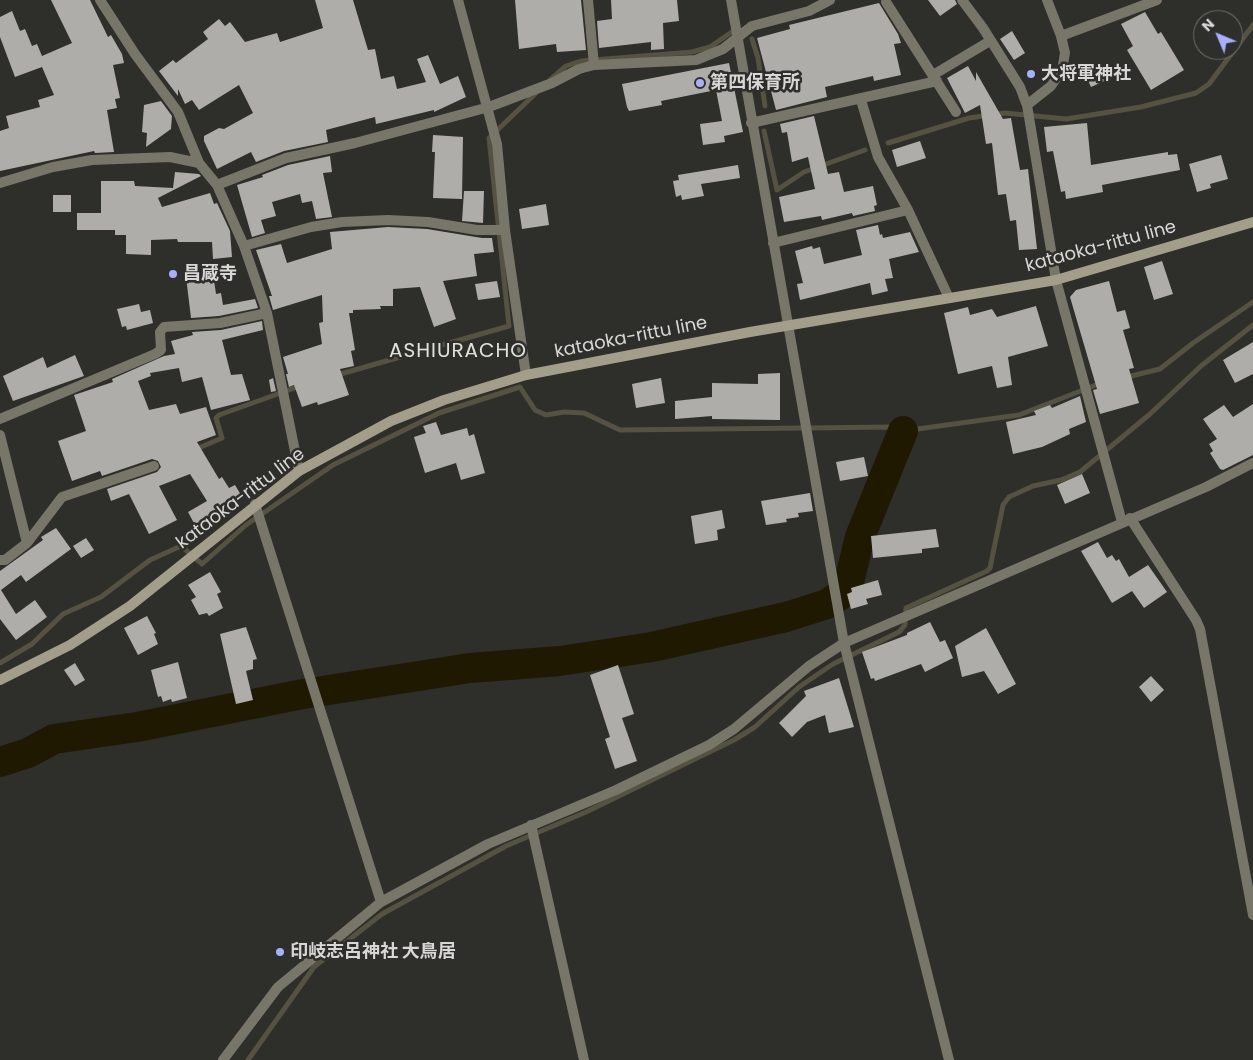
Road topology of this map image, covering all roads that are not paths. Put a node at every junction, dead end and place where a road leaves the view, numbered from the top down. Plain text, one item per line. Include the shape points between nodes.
1 (100, 0) edge
2 (458, 0) edge
3 (588, 0) edge
4 (731, 0) edge
5 (830, 0) edge
6 (962, 0) edge
7 (1047, 0) edge
8 (1157, 0) edge
9 (886, 2) dead end
10 (738, 36) junction
11 (1061, 36) junction
12 (990, 41) junction
13 (594, 64) junction
14 (935, 78) junction
15 (861, 100) junction
16 (1027, 104) junction
17 (489, 107) junction
18 (956, 112) dead end
19 (751, 123) junction
20 (199, 164) junction
21 (0, 183) edge
22 (218, 185) junction
23 (908, 210) junction
24 (1253, 222) edge
25 (505, 230) junction
26 (773, 243) junction
27 (244, 246) junction
28 (1056, 280) junction
29 (949, 298) junction
30 (267, 313) junction
31 (789, 326) junction
32 (526, 375) junction
33 (0, 419) edge
34 (0, 435) edge
35 (1253, 462) edge
36 (154, 466) dead end
37 (299, 471) junction
38 (255, 504) junction
39 (1126, 520) junction
40 (27, 543) junction
41 (0, 560) edge
42 (844, 643) junction
43 (0, 680) edge
44 (531, 825) junction
45 (381, 902) junction
46 (1253, 915) edge
47 (223, 1060) edge
48 (584, 1060) edge
49 (949, 1060) edge

1 - 20 street via 178,112
2 - 17 street
3 - 13 street
4 - 10 street
5 - 10 street via 809,11 752,26
6 - 12 street
7 - 11 street
8 - 11 street
9 - 14 street
10 - 13 street via 723,48 696,60
10 - 19 street
11 - 16 street via 1062,70 1052,86
12 - 14 street
12 - 16 street via 1020,87
13 - 17 street
14 - 15 street
14 - 18 street
15 - 19 street
15 - 23 street via 878,157
16 - 28 street
17 - 22 street via 286,158
17 - 25 street via 497,144
19 - 26 street
20 - 21 street via 170,157 92,160 53,167
20 - 22 street
22 - 27 street
23 - 26 street
23 - 29 street
24 - 28 main road, kataoka-rittu line
25 - 27 street via 388,220 342,222 311,227
25 - 32 street
26 - 31 street
27 - 30 street
28 - 29 main road, kataoka-rittu line
28 - 39 street
29 - 31 main road, kataoka-rittu line
30 - 33 street via 220,323 164,327 160,332 161,350 155,354
30 - 37 street
31 - 32 main road, kataoka-rittu line
31 - 42 street
32 - 37 main road, kataoka-rittu line via 444,400 391,421
34 - 40 street
35 - 39 street via 1206,487
36 - 40 street via 62,497
37 - 38 main road, kataoka-rittu line
38 - 43 main road, kataoka-rittu line via 130,606 70,644
38 - 45 street
39 - 42 street
39 - 46 street via 1200,629
40 - 41 street via 5,560
42 - 44 street via 709,745 616,790
42 - 49 street
44 - 45 street via 488,844
44 - 48 street
45 - 47 street via 278,986

